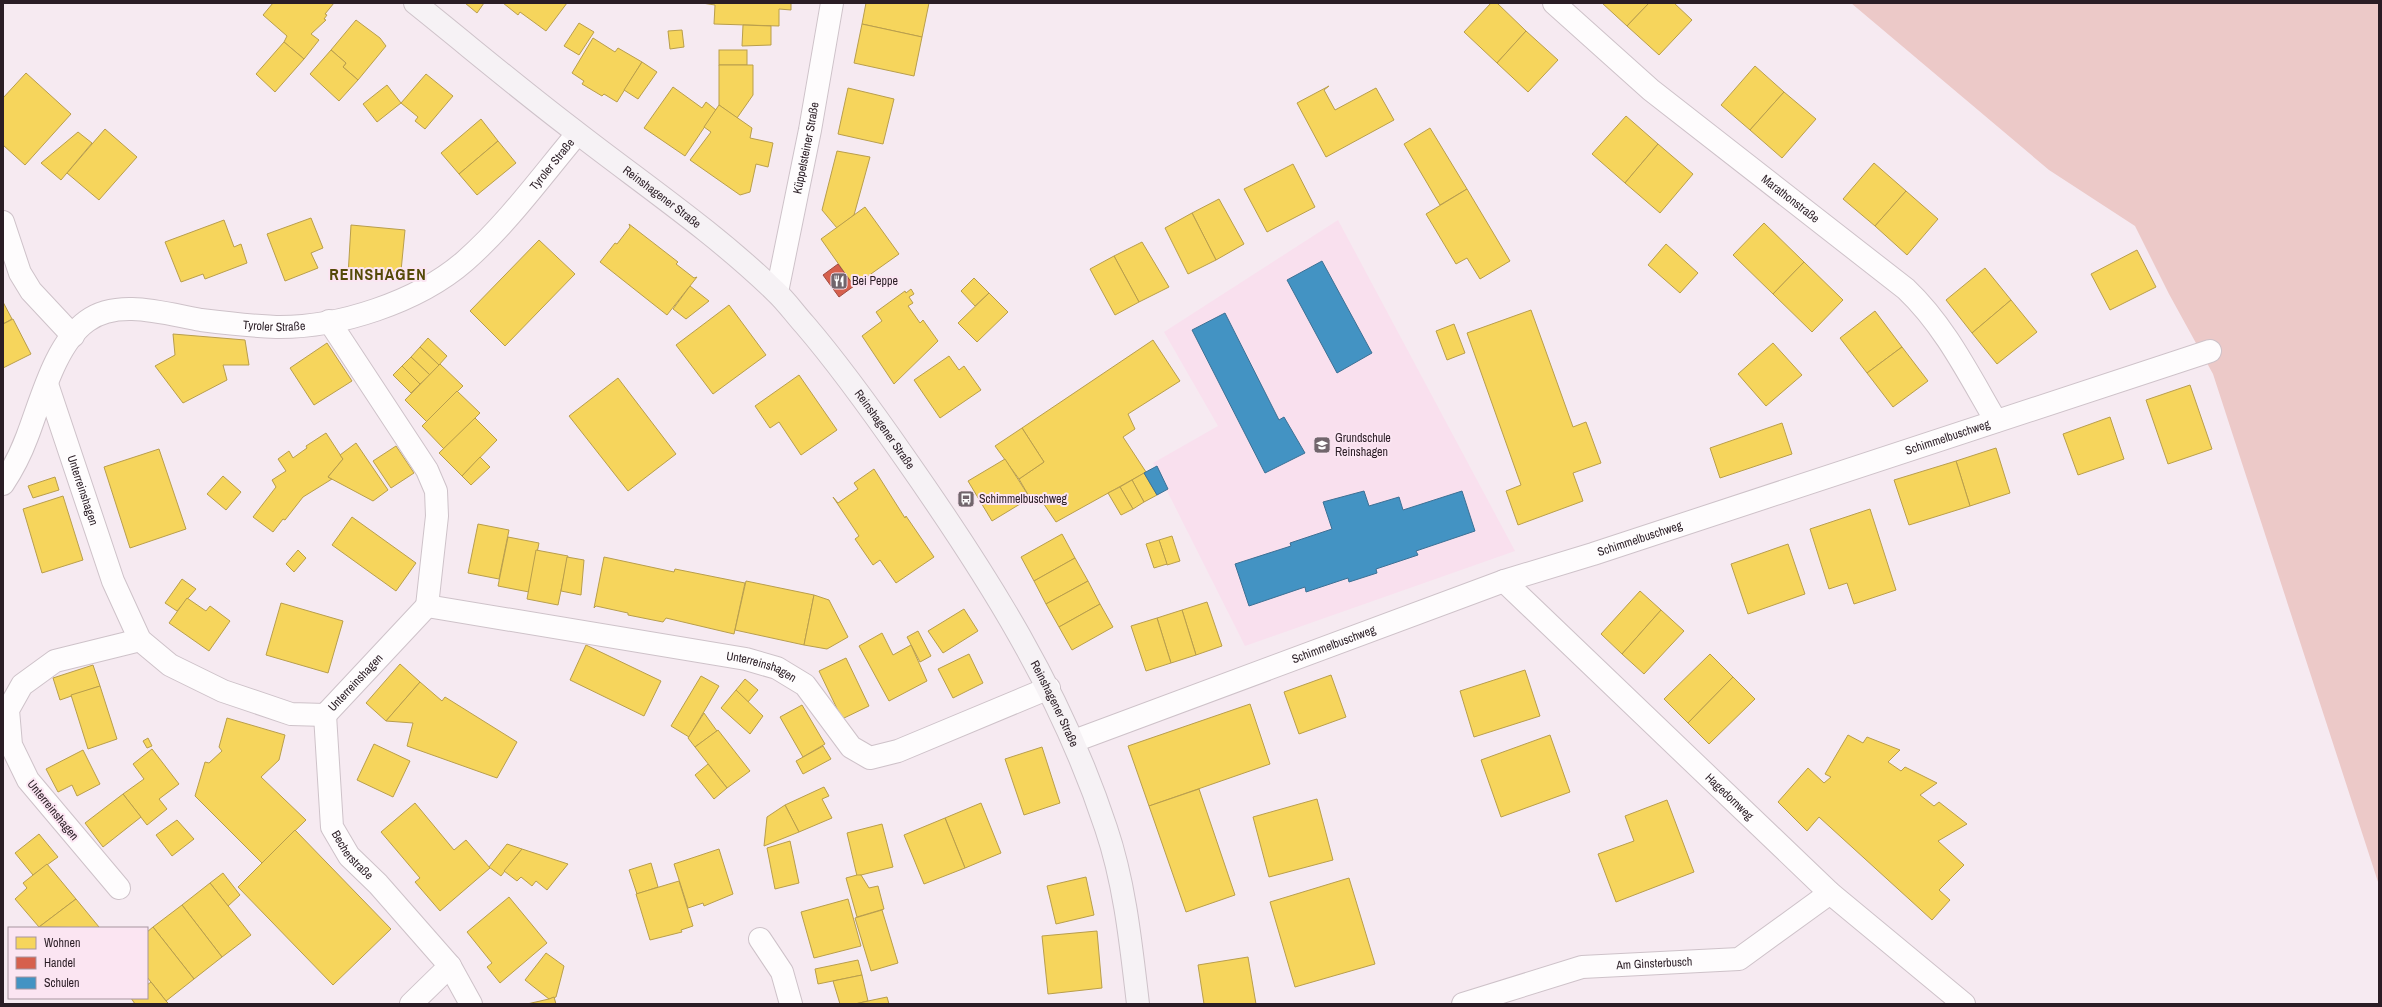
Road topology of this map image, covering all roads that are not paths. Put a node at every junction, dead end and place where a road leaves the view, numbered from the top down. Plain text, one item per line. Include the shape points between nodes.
1 (415, 3) edge
2 (832, 3) edge
3 (1554, 3) edge
4 (577, 134) junction
5 (3, 222) edge
6 (777, 292) junction
7 (330, 322) junction
8 (73, 336) junction
9 (2210, 351) dead end
10 (47, 384) junction
11 (1996, 421) junction
12 (3, 484) edge
13 (1504, 581) junction
14 (427, 606) junction
15 (140, 640) junction
16 (1049, 688) junction
17 (325, 715) junction
18 (1074, 741) junction
19 (118, 888) dead end
20 (1830, 893) junction
21 (760, 939) dead end
22 (450, 966) junction
23 (411, 1004) edge
24 (471, 1004) edge
25 (792, 1004) edge
26 (1138, 1004) edge
27 (1463, 1004) edge
28 (1964, 1004) edge

1 - 4 main road, Reinshagener Straße
2 - 6 street, Küppelsteiner Straße via 810,130
3 - 11 street, Marathonstraße via 1651,90 1906,289 1926,308 1944,332
4 - 6 main road, Reinshagener Straße via 661,196
4 - 7 street, Tyroler Straße via 498,228 465,262 408,297
5 - 8 street via 20,273 31,291
6 - 16 main road, Reinshagener Straße via 869,406 916,474 1010,616
7 - 8 street, Tyroler Straße via 276,327 117,309 94,316
7 - 14 street via 427,470 436,491 437,516
8 - 10 street, Tyroler Straße via 58,358
9 - 11 street, Schimmelbuschweg
10 - 12 street, Tyroler Straße via 13,469
10 - 15 street, Unterreinshagen via 113,581
11 - 13 street, Schimmelbuschweg
13 - 18 street, Schimmelbuschweg
13 - 20 street, Hagedornweg
14 - 16 street, Unterreinshagen via 746,659 777,668 805,685 851,747 870,758 898,752
14 - 17 street, Unterreinshagen
15 - 17 street, Unterreinshagen via 170,665 223,691 291,714
15 - 19 street, Unterreinshagen via 55,661 22,685 8,710 11,745 28,780
16 - 18 main road, Reinshagener Straße
17 - 22 street, Becherstraße via 332,827 349,856 378,884
18 - 26 main road, Reinshagener Straße via 1107,830 1119,878 1131,943
20 - 27 street, Am Ginsterbusch via 1739,959 1582,967
20 - 28 street, Hagedornweg
21 - 25 street via 782,972
22 - 23 street
22 - 24 street, Becherstraße

